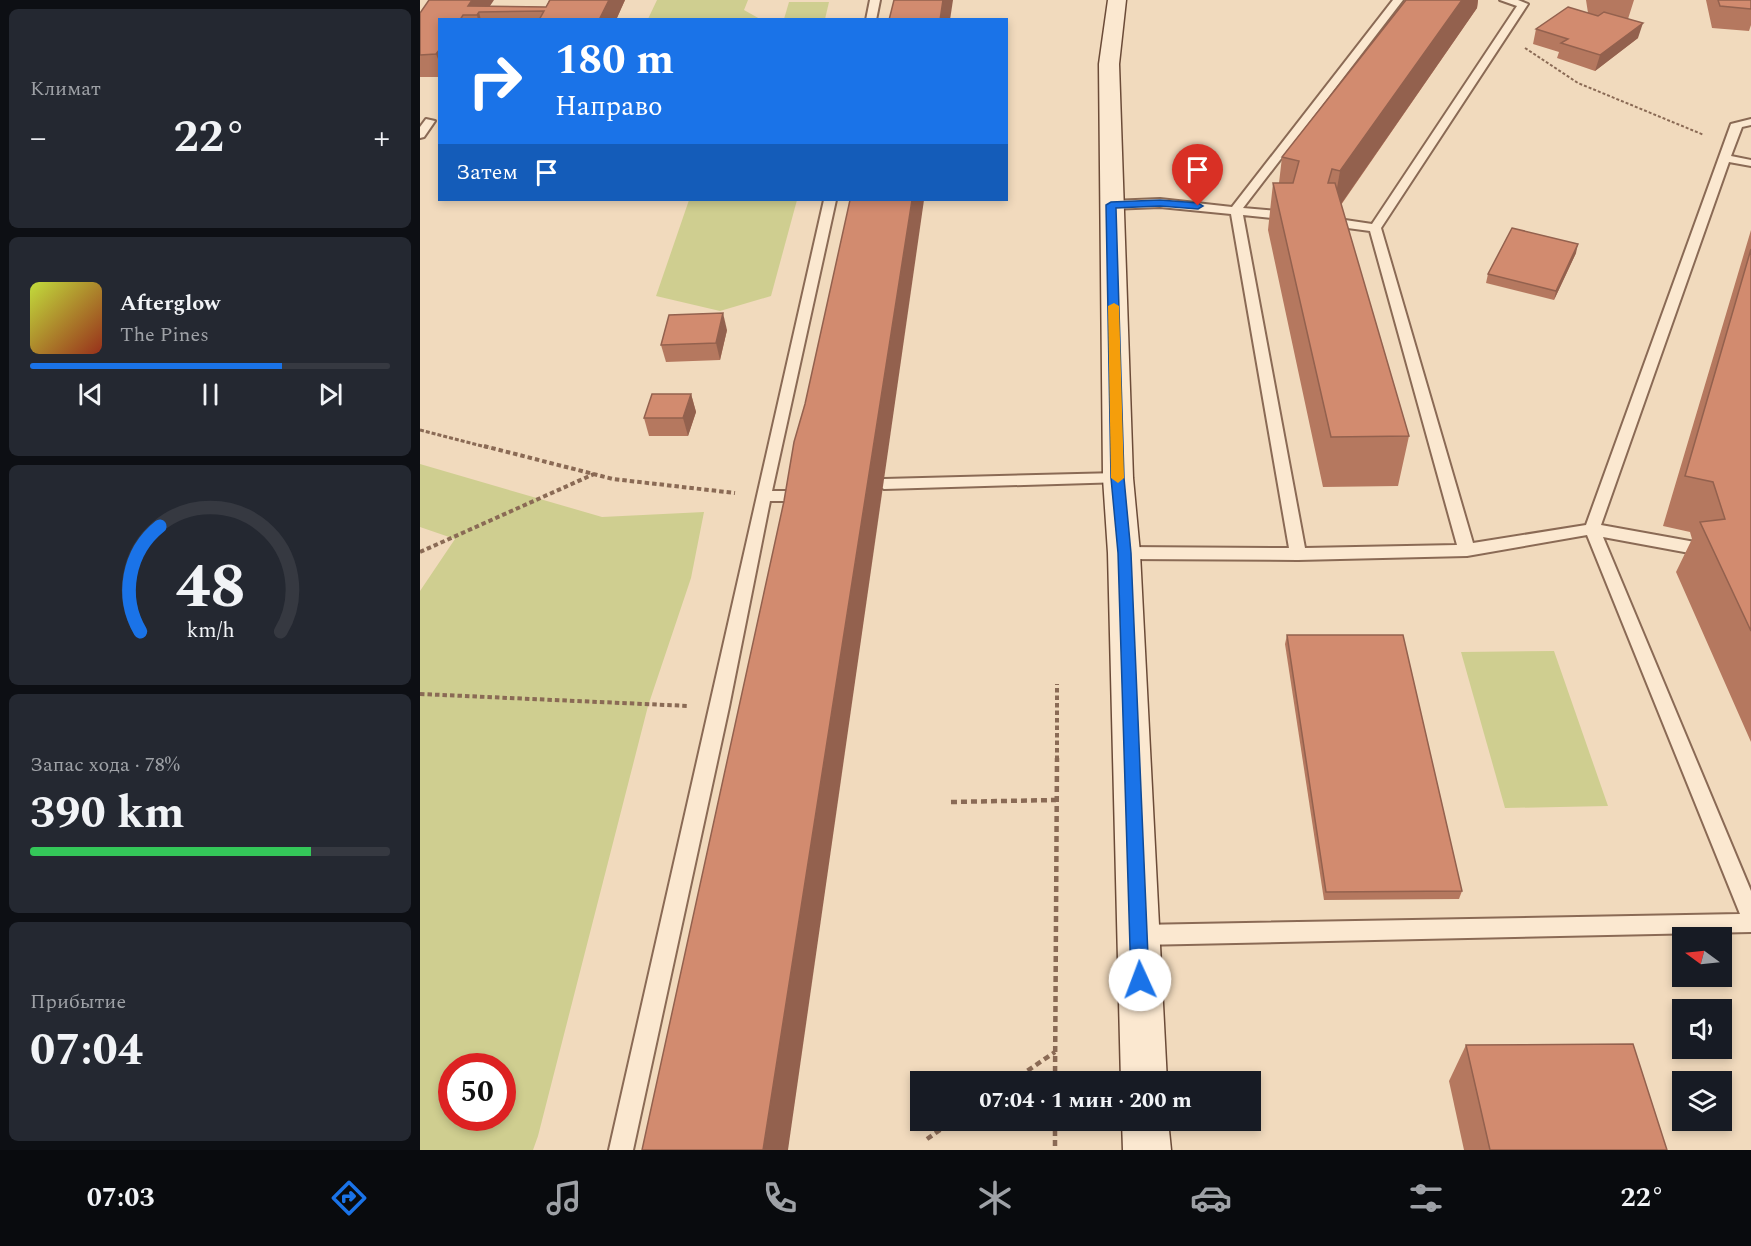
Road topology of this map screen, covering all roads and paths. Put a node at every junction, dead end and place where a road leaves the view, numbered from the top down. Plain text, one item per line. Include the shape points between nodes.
1 (874, 0) edge
2 (1117, 0) edge
3 (1398, 0) edge
4 (1504, 0) edge
5 (871, 18) edge
6 (1508, 28) junction
7 (430, 121) dead end
8 (1751, 122) edge
9 (420, 135) edge
10 (1727, 152) junction
11 (1751, 164) edge
12 (830, 201) edge
13 (1111, 205) junction
14 (1236, 209) junction
15 (1290, 216) edge
16 (1324, 221) edge
17 (1375, 228) junction
18 (420, 430) edge
19 (594, 474) junction
20 (1118, 478) junction
21 (884, 484) dead end
22 (763, 496) junction
23 (805, 496) edge
24 (1592, 529) junction
25 (1695, 548) dead end
26 (1467, 550) junction
27 (420, 552) edge
28 (1124, 553) junction
29 (1298, 554) junction
30 (1056, 684) dead end
31 (420, 694) edge
32 (720, 707) junction
33 (1056, 800) junction
34 (951, 802) dead end
35 (1751, 916) edge
36 (1751, 923) edge
37 (1139, 935) junction
38 (1056, 1052) junction
39 (1028, 1071) edge
40 (1055, 1071) edge
41 (1144, 1071) edge
42 (938, 1131) edge
43 (1055, 1131) edge
44 (1146, 1131) edge
45 (927, 1139) dead end
46 (621, 1150) edge
47 (1055, 1150) edge
48 (1147, 1150) edge

1 - 5 lane
2 - 13 main road via 1109,63
3 - 14 lane
4 - 6 lane via 1523,4
6 - 10 path via 1517,43 1578,83
6 - 17 lane
7 - 9 lane
8 - 10 lane via 1737,124
10 - 11 lane
10 - 24 lane
12 - 22 lane
13 - 14 lane via 1160,203
13 - 20 main road
14 - 15 lane
14 - 29 lane
16 - 17 lane
17 - 26 lane
18 - 19 path
19 - 22 path
19 - 27 path
20 - 21 lane
20 - 28 main road
22 - 23 lane
22 - 32 lane
24 - 25 lane
24 - 26 lane
24 - 35 lane
26 - 29 lane
28 - 29 lane
28 - 37 main road
30 - 33 path
31 - 32 path
32 - 46 lane
33 - 34 path
33 - 38 path
36 - 37 lane
37 - 41 main road
38 - 39 path
38 - 40 path
42 - 45 path
43 - 47 path
44 - 48 main road

